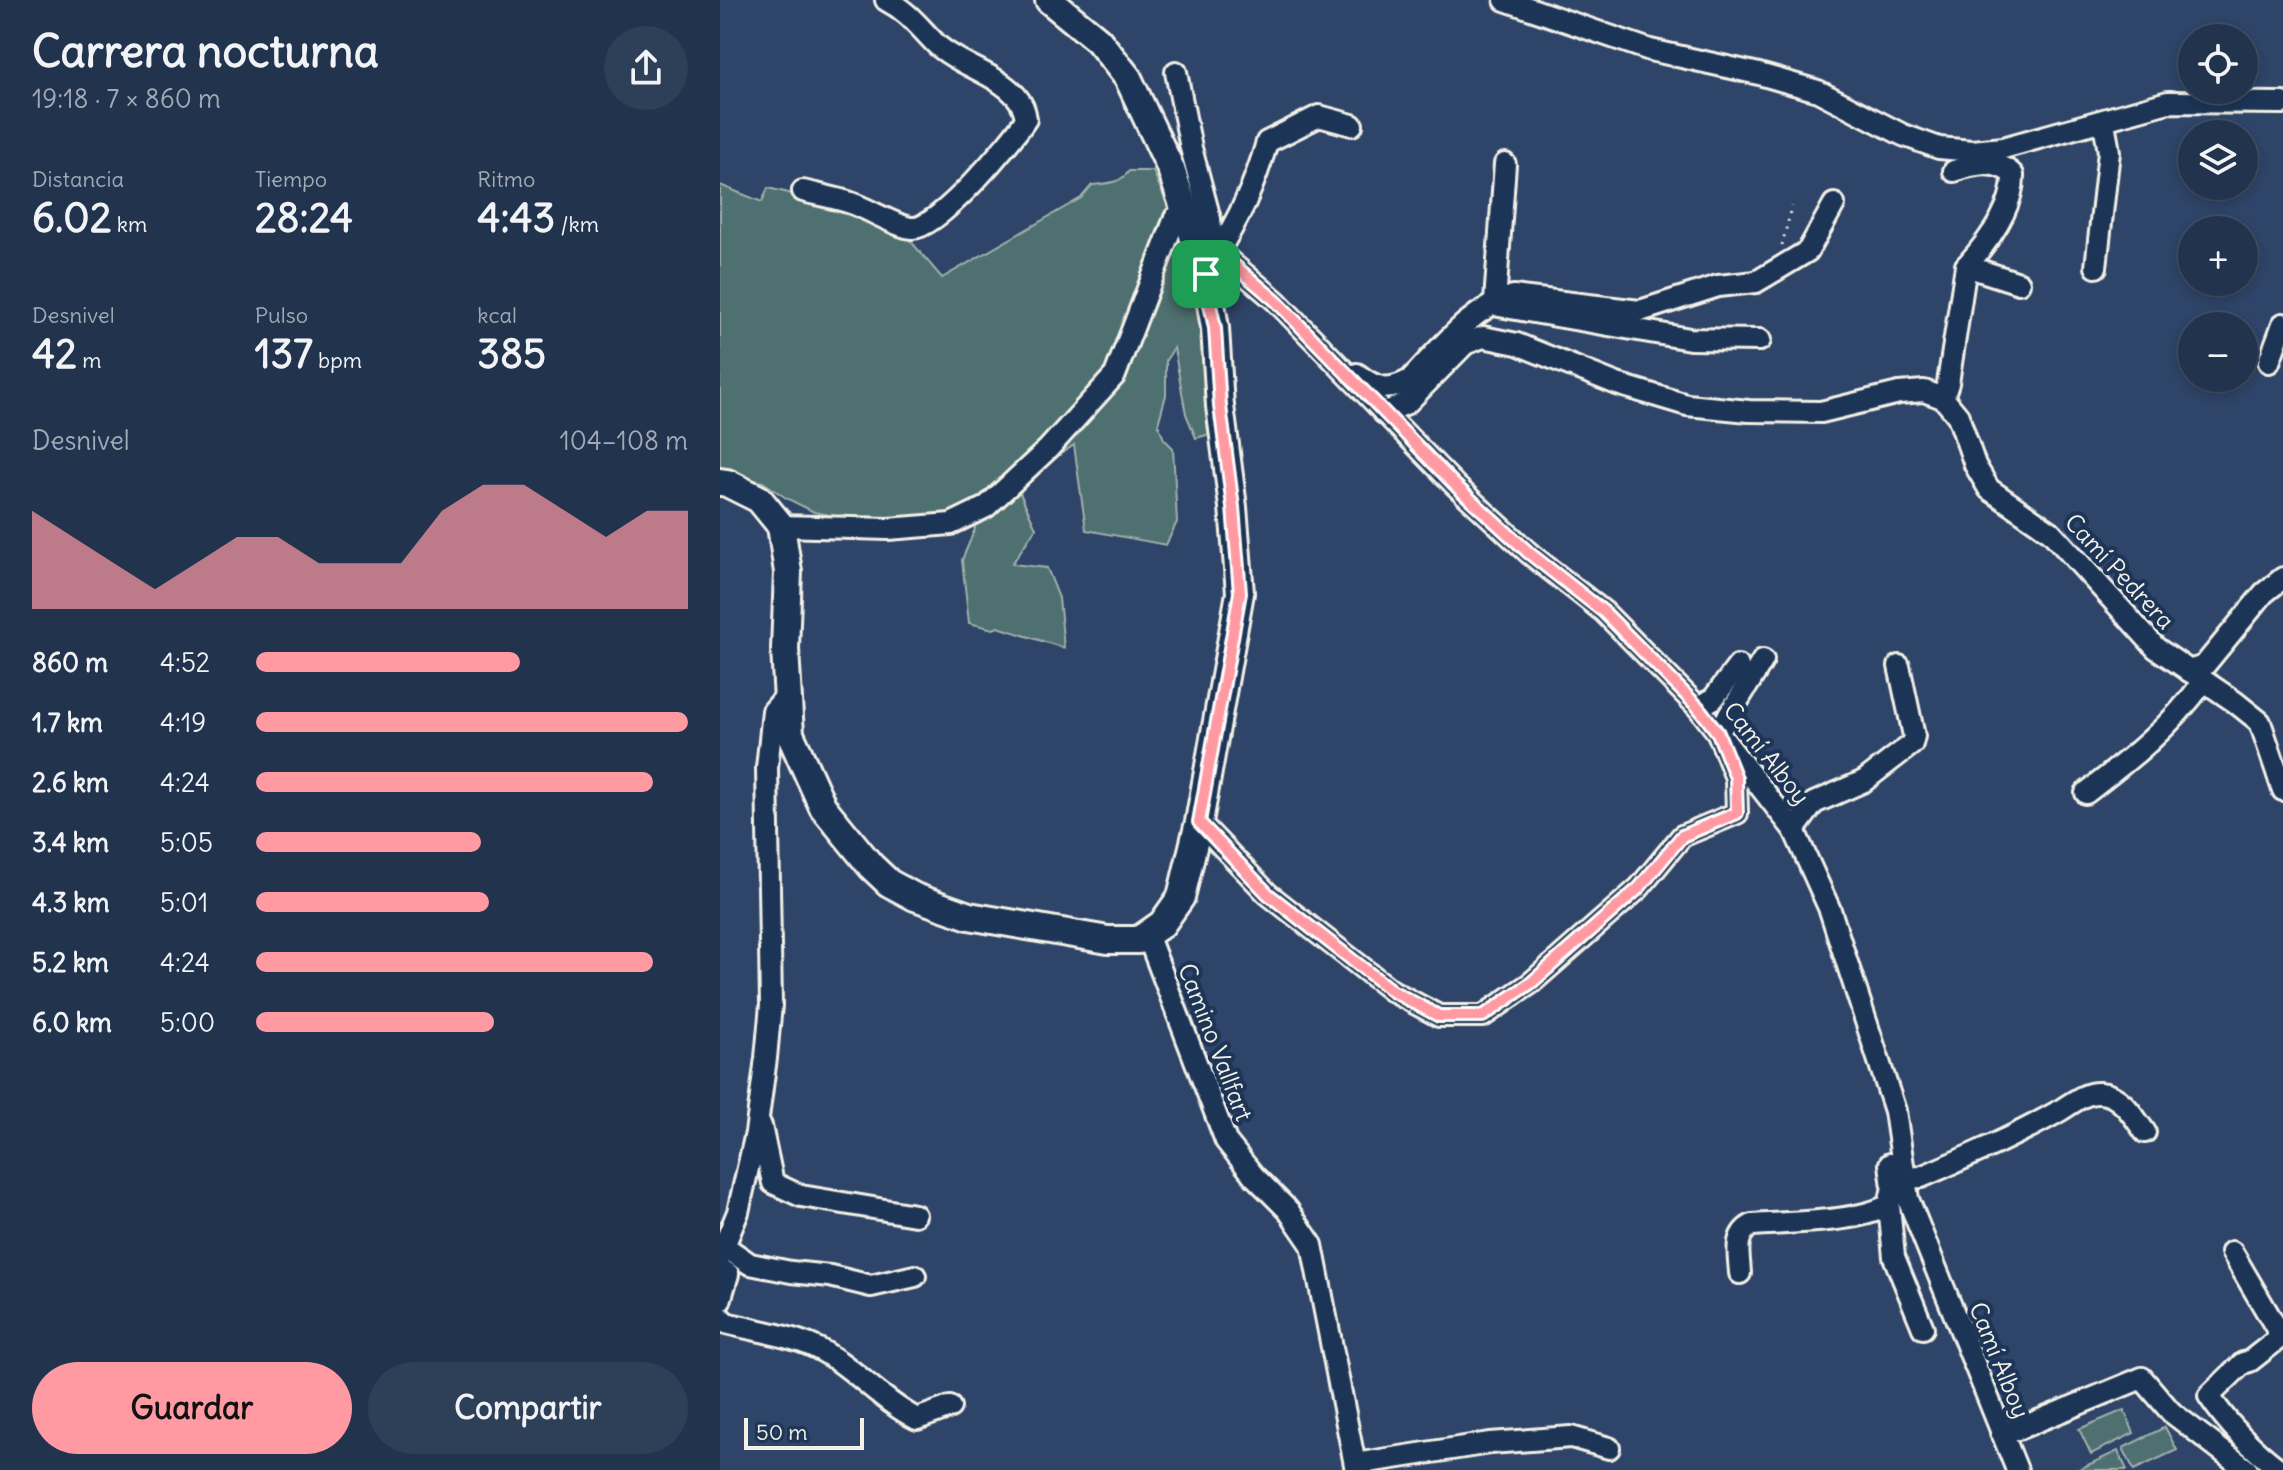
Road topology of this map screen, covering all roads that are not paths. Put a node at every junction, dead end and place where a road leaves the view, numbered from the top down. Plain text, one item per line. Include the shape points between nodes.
1 (886, 0) edge
2 (1049, 0) edge
3 (1505, 0) edge
4 (1176, 72) dead end
5 (2283, 103) edge
6 (2104, 122) junction
7 (1352, 125) dead end
8 (1505, 164) dead end
9 (1954, 171) dead end
10 (803, 191) dead end
11 (1834, 204) dead end
12 (1185, 213) junction
13 (1207, 258) junction
14 (1966, 266) junction
15 (2096, 267) dead end
16 (2019, 283) dead end
17 (1493, 303) junction
18 (2283, 324) edge
19 (1760, 340) dead end
20 (1316, 343) junction
21 (2269, 362) dead end
22 (1943, 398) junction
23 (1384, 413) junction
24 (720, 482) edge
25 (781, 526) junction
26 (2283, 578) edge
27 (2283, 593) edge
28 (2251, 609) junction
29 (1763, 660) dead end
30 (1738, 666) dead end
31 (1899, 666) dead end
32 (2196, 676) junction
33 (787, 695) junction
34 (1698, 707) junction
35 (1718, 733) junction
36 (2283, 790) edge
37 (2086, 793) dead end
38 (1199, 822) junction
39 (1794, 830) junction
40 (1147, 934) junction
41 (1884, 1077) junction
42 (759, 1110) junction
43 (2145, 1132) dead end
44 (1905, 1178) junction
45 (1889, 1205) junction
46 (915, 1215) dead end
47 (721, 1251) edge
48 (2232, 1252) dead end
49 (720, 1268) edge
50 (1740, 1273) dead end
51 (915, 1276) dead end
52 (720, 1301) edge
53 (720, 1317) edge
54 (1923, 1328) dead end
55 (2282, 1336) edge
56 (950, 1407) dead end
57 (2001, 1432) junction
58 (1609, 1448) dead end
59 (1356, 1467) edge
60 (2017, 1470) edge
61 (2247, 1470) edge
62 (2280, 1470) edge

1 - 10 street via 938,45 1008,89 1026,119 978,177 915,229 852,203
2 - 12 main road via 1098,40 1128,78 1171,169
3 - 6 street via 1650,50 1818,91 1939,148 2003,148
4 - 13 street via 1210,219
5 - 6 street via 2168,102
6 - 15 street via 2109,152
7 - 13 street via 1319,116 1267,142 1239,218
8 - 17 street
9 - 14 street via 1990,164 2013,175 2007,208
11 - 17 street via 1808,251 1756,282 1718,286 1640,311 1536,297 1513,296
12 - 13 main road
12 - 25 street via 1175,218 1115,375 986,507 951,524 888,529
13 - 20 street, Camí Alboy via 1227,259
13 - 38 main road via 1240,593
14 - 16 street
14 - 22 street
17 - 19 street via 1690,339
17 - 20 street via 1396,388 1381,389 1368,382
18 - 21 street
20 - 23 street, Camí Alboy
22 - 23 street via 1924,391 1899,393 1821,412 1687,405 1517,344 1483,337 1465,344 1407,403
22 - 32 street, Camí Pedrera via 1958,416 1989,489 2051,532 2156,648
23 - 34 street, Camí Alboy via 1529,553 1604,612
24 - 25 main road via 759,499
25 - 33 main road via 788,572
26 - 28 street
27 - 28 street
28 - 32 street
29 - 35 street
30 - 34 street via 1713,699
31 - 39 street via 1912,744 1864,781 1814,803
32 - 36 street, Camí Pedrera via 2260,722
32 - 37 street via 2187,705 2137,754
33 - 40 main road via 790,734 823,807 889,883 969,916 1108,940 1139,940
33 - 42 street via 773,711 767,768 771,1005
34 - 35 street, Camí Alboy
35 - 38 street via 1736,778 1737,813 1682,836 1639,888 1531,983 1483,1016 1439,1016 1392,991 1279,903
35 - 39 street, Camí Alboy
38 - 40 main road via 1181,897 1162,924
39 - 41 street, Camí Alboy via 1830,910
40 - 59 street, Camino Vallfart via 1226,1141 1312,1245
41 - 44 street, Camí Alboy
41 - 45 street via 1893,1187
42 - 46 street via 773,1183 801,1196
42 - 47 street via 738,1212
43 - 44 street via 2113,1096 2087,1094 2023,1133 1921,1177
44 - 57 street, Camí Alboy via 1908,1199
45 - 50 street via 1860,1215 1752,1225 1738,1239
45 - 54 street via 1894,1257
47 - 51 street via 750,1264 871,1286
48 - 55 street
49 - 52 street via 728,1274
53 - 56 street via 810,1345 917,1419
55 - 62 street via 2209,1396 2253,1449
57 - 60 street, Camí Alboy
57 - 61 street via 2142,1378 2171,1412
58 - 59 street via 1571,1437 1490,1443

